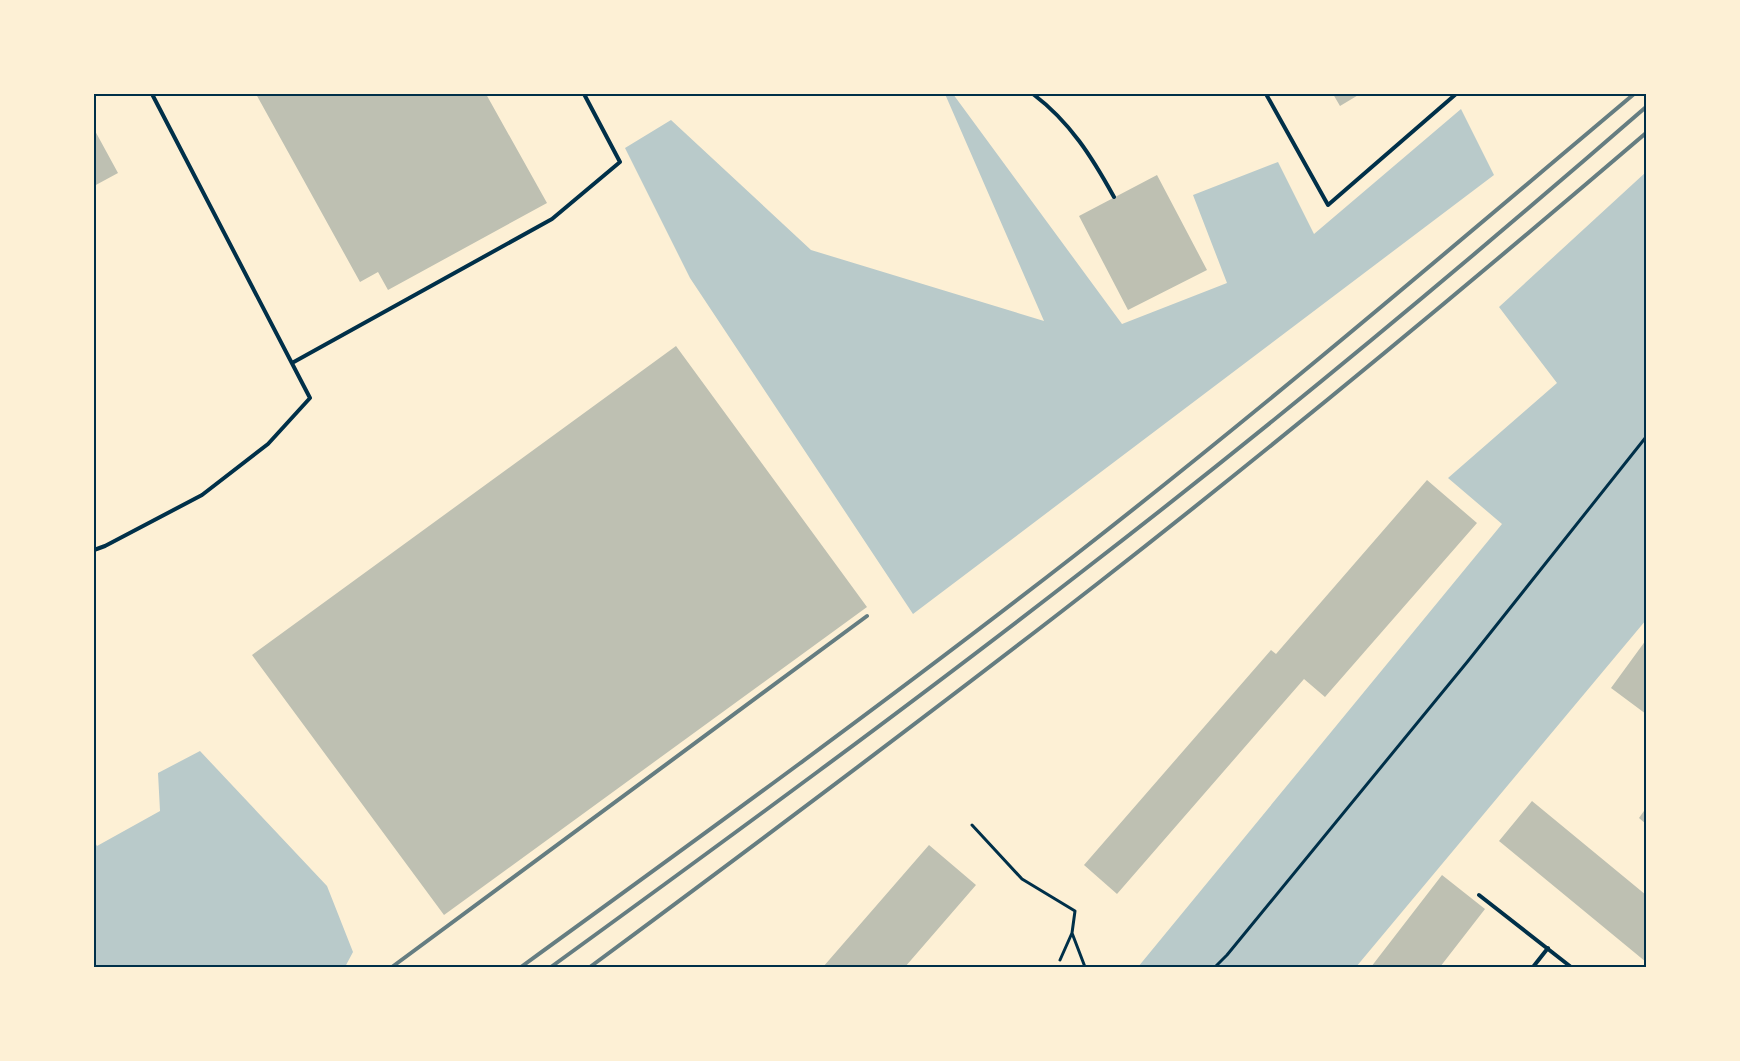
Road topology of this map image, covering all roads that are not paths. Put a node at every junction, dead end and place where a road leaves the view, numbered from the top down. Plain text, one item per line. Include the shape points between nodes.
1 (152, 94) edge
2 (584, 94) edge
3 (1032, 94) edge
4 (1266, 94) edge
5 (1456, 94) edge
6 (1114, 197) dead end
7 (292, 363) junction
8 (94, 550) edge
9 (1480, 895) dead end
10 (1548, 948) junction
11 (1533, 967) edge
12 (1571, 967) edge

1 - 7 lane
2 - 7 lane via 620,162 552,219
3 - 6 lane via 1076,136
4 - 5 lane via 1328,205
7 - 8 lane via 310,398 268,444 202,495
9 - 10 lane
10 - 11 lane
10 - 12 lane

